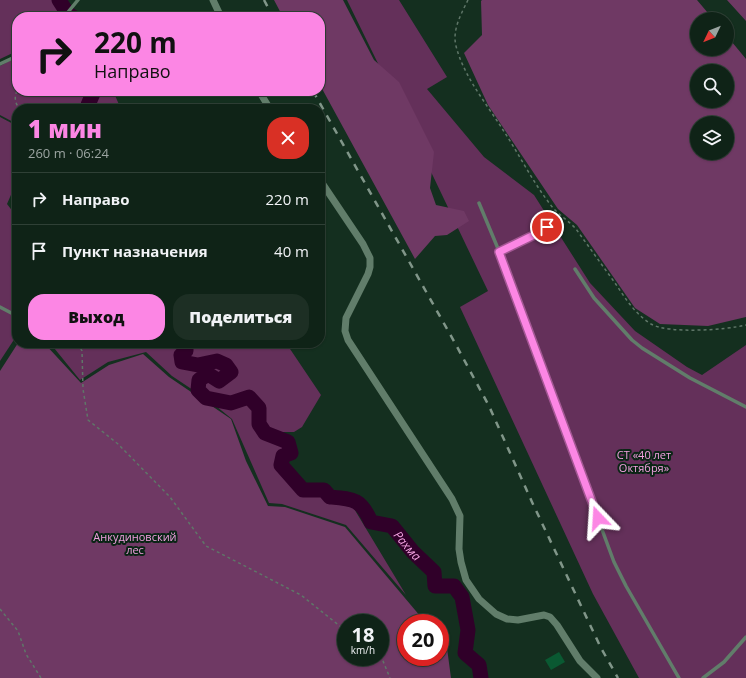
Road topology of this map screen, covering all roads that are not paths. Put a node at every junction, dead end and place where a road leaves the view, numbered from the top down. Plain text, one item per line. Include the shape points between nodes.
1 (78, 0) edge
2 (213, 0) edge
3 (68, 12) edge
4 (219, 12) edge
5 (12, 58) edge
6 (0, 64) edge
7 (325, 187) edge
8 (479, 203) dead end
9 (547, 227) dead end
10 (499, 252) junction
11 (575, 269) dead end
12 (0, 307) edge
13 (12, 313) edge
14 (746, 407) edge
15 (746, 637) edge
16 (597, 678) edge
17 (679, 678) edge
18 (703, 678) edge

1 - 3 lane
2 - 4 street
5 - 6 lane
7 - 16 street via 370,258 368,274 346,318 345,331 348,340 452,499 460,516 459,549 466,580 479,599 496,614 507,619 518,620 544,615 550,618 580,661
8 - 10 lane
9 - 10 lane
10 - 17 lane via 614,562
11 - 14 lane via 594,298 637,344 690,378
12 - 13 lane
15 - 18 lane via 724,662

